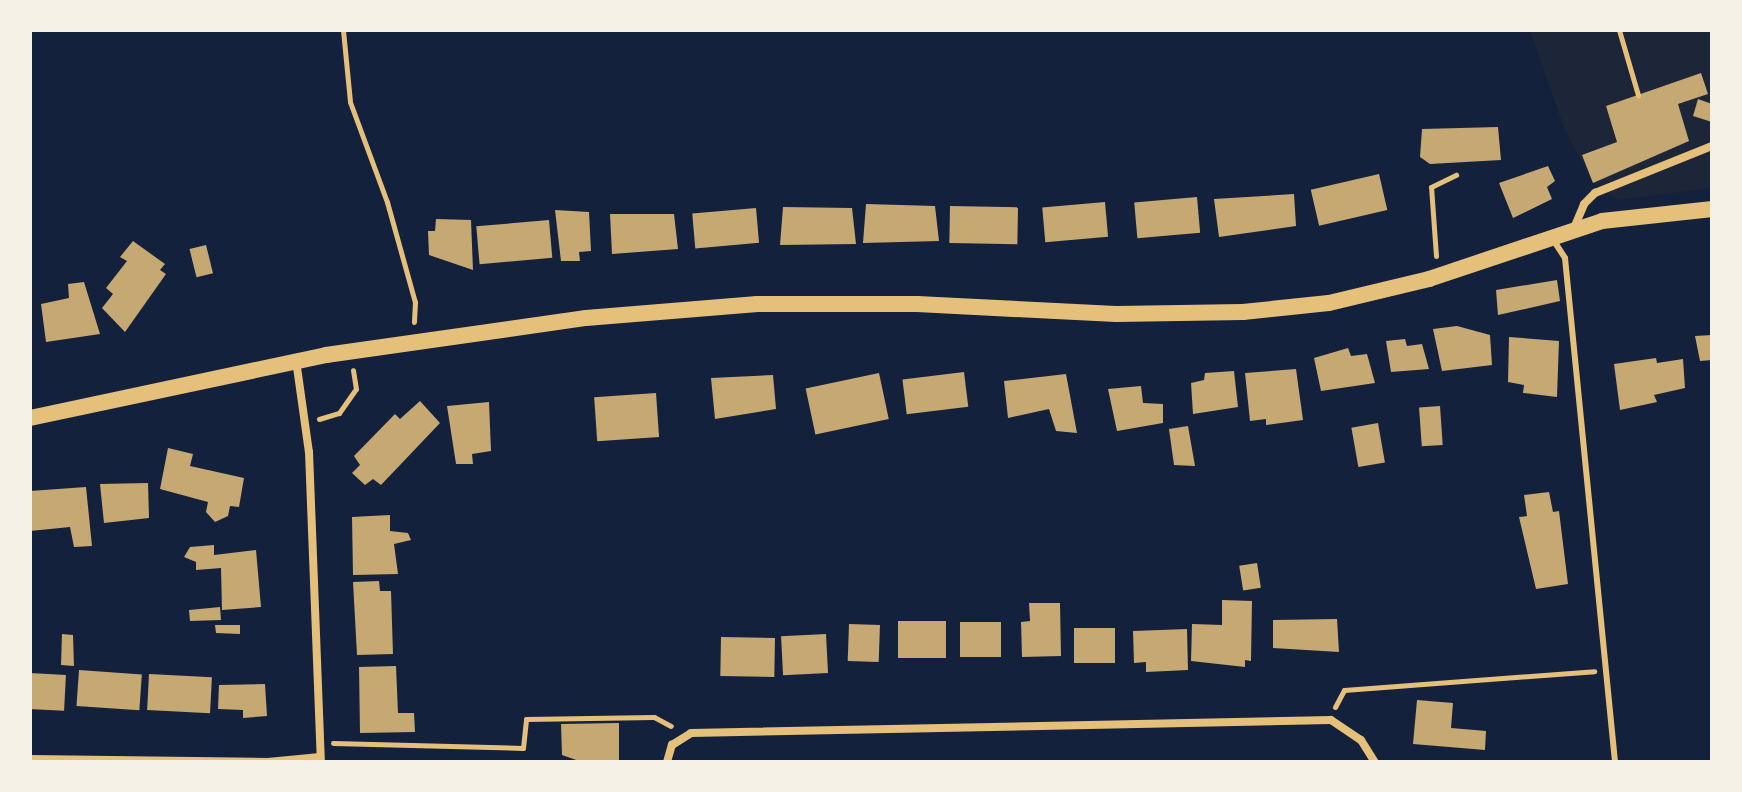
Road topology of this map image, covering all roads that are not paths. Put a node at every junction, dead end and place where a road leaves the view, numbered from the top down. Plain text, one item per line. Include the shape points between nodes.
1 (1712, 146) edge
2 (1712, 209) edge
3 (1574, 229) junction
4 (1549, 235) junction
5 (296, 360) junction
6 (30, 418) edge
7 (30, 759) edge
8 (320, 759) edge
9 (667, 762) edge
10 (1375, 762) edge
11 (1615, 762) edge

1 - 3 street via 1595,193
2 - 3 main road
3 - 4 main road
4 - 5 main road via 1429,279 1329,303 1243,312 1116,314 917,304 757,304 466,333
4 - 11 lane via 1565,258
5 - 6 main road
5 - 8 street via 306,423
7 - 8 street
9 - 10 street via 681,736 826,728 1331,720 1361,740

